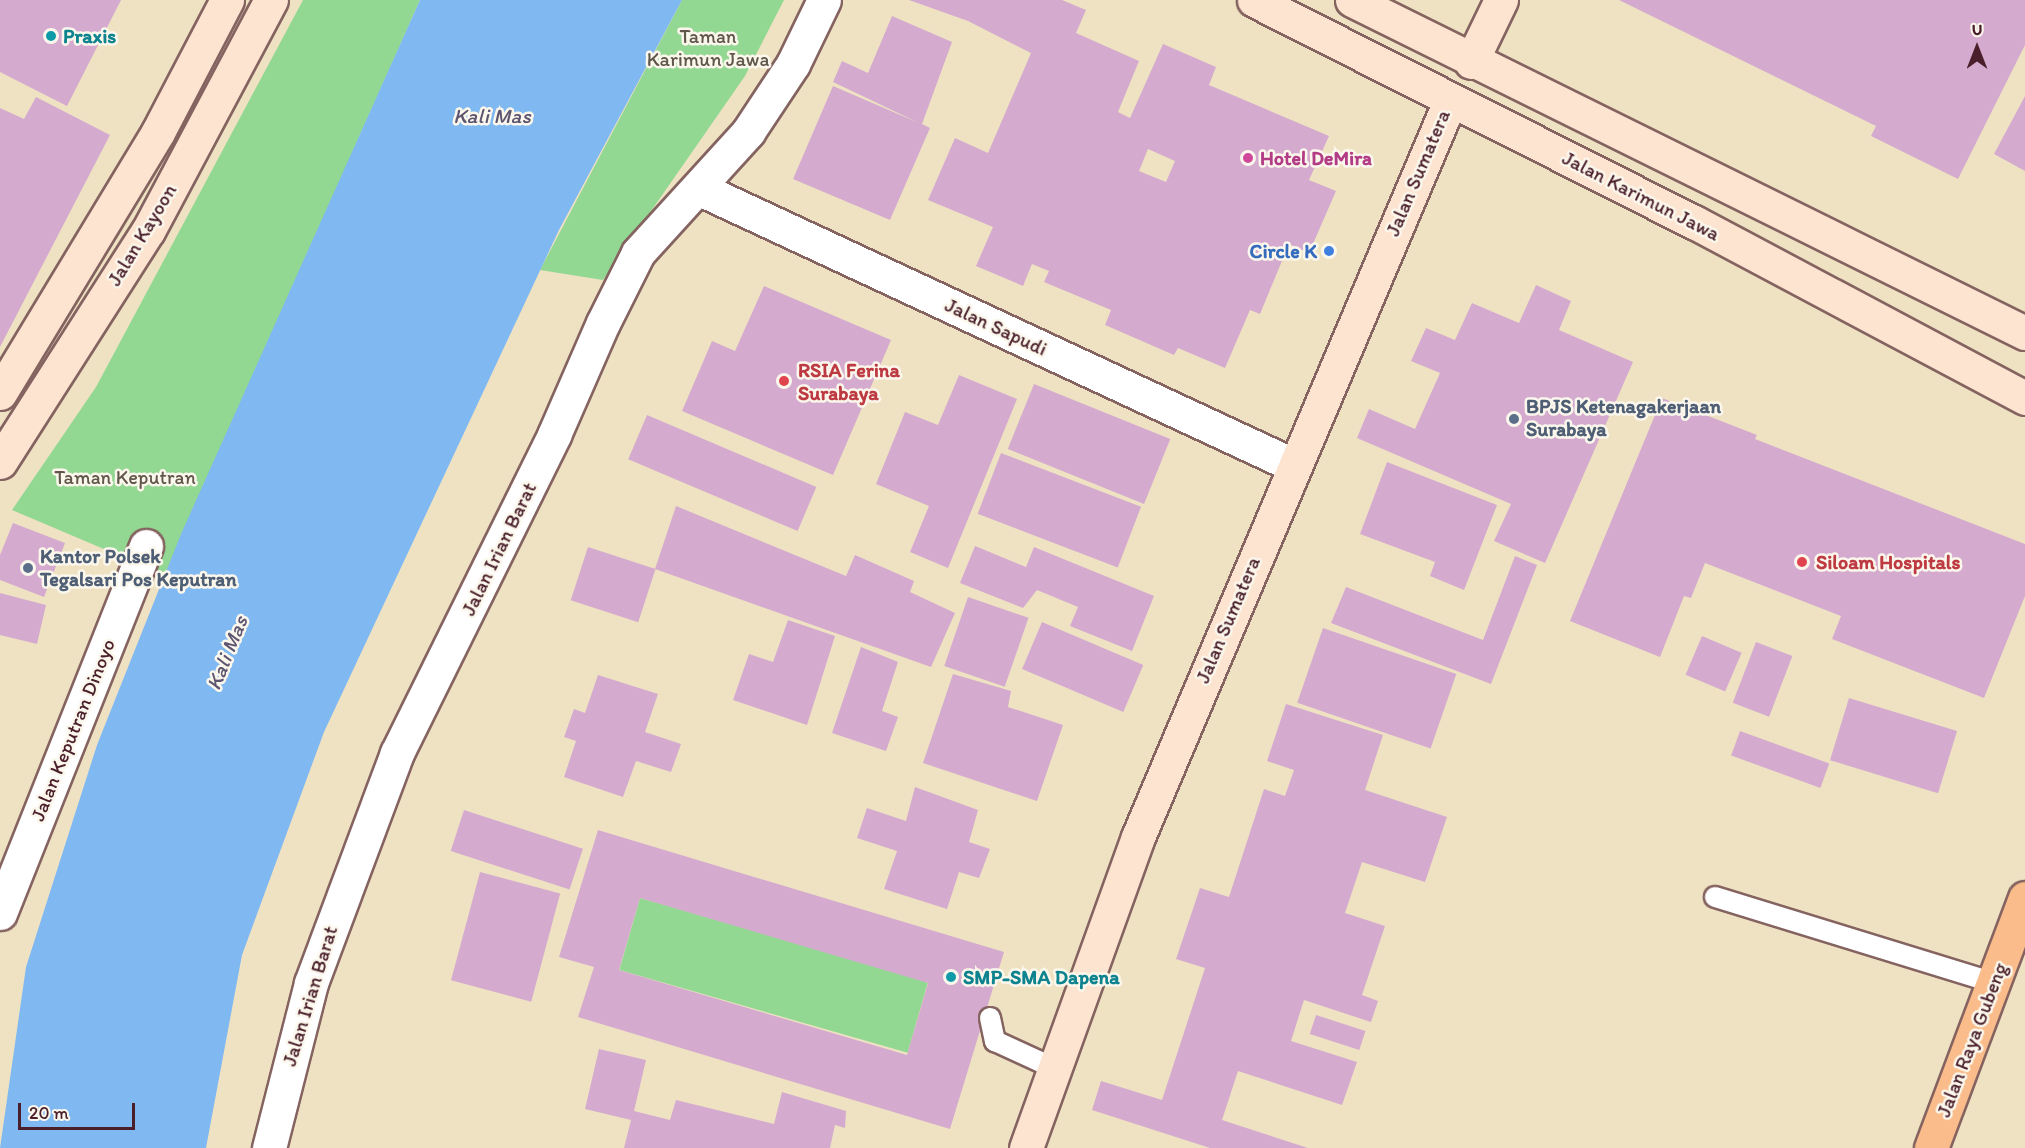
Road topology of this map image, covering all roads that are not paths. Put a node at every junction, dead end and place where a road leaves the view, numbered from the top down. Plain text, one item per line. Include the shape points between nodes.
1 (227, 0) edge
2 (271, 0) edge
3 (824, 0) edge
4 (1254, 0) edge
5 (1352, 0) edge
6 (1501, 0) edge
7 (1471, 62) junction
8 (1450, 101) junction
9 (700, 189) junction
10 (1920, 282) junction
11 (1899, 328) junction
12 (2025, 333) edge
13 (0, 393) edge
14 (2025, 398) edge
15 (0, 462) edge
16 (1293, 465) junction
17 (146, 546) dead end
18 (1715, 897) dead end
19 (2025, 898) edge
20 (0, 913) edge
21 (1994, 982) junction
22 (990, 1018) dead end
23 (1056, 1069) junction
24 (269, 1148) edge
25 (1026, 1148) edge
26 (1931, 1148) edge

1 - 13 street, Jalan Kayoon via 158,132
2 - 15 street, Jalan Kayoon via 148,231
3 - 9 street, Jalan Irian Barat via 793,64 748,132
4 - 8 street, Jalan Karimun Jawa
5 - 7 street
6 - 7 street
7 - 10 street
8 - 11 street, Jalan Karimun Jawa
8 - 16 street, Jalan Sumatera
9 - 16 street, Jalan Sapudi
9 - 24 street, Jalan Irian Barat via 638,253 466,617 397,753 311,983
10 - 11 street
10 - 12 street
11 - 14 street, Jalan Karimun Jawa
16 - 23 street, Jalan Sumatera via 1138,837
17 - 20 street, Jalan Keputran Dinoyo
18 - 21 lane
19 - 21 highway, Jalan Raya Gubeng
21 - 26 highway, Jalan Raya Gubeng
22 - 23 lane via 995,1041
23 - 25 street, Jalan Sumatera

